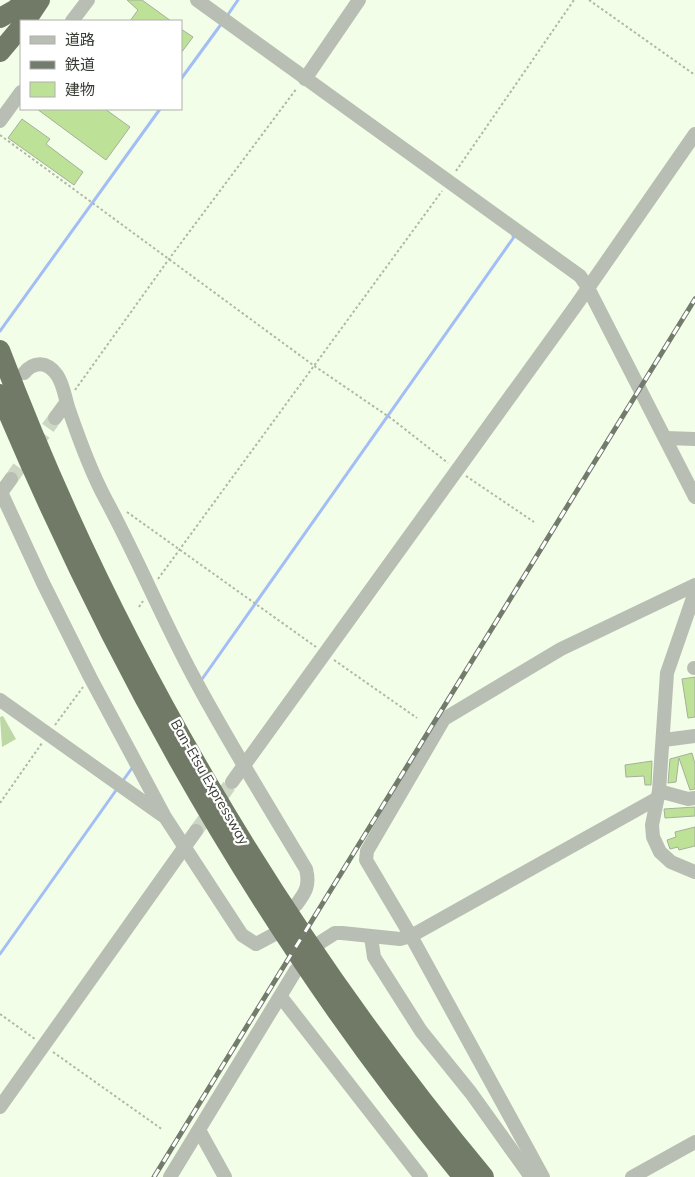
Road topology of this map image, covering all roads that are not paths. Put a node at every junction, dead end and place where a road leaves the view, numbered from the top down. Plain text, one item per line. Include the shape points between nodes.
1 (24, 0) edge
2 (40, 0) edge
3 (88, 0) edge
4 (197, 0) edge
5 (359, 0) edge
6 (0, 18) edge
7 (27, 20) edge
8 (73, 20) edge
9 (20, 28) edge
10 (0, 52) edge
11 (300, 84) junction
12 (20, 93) edge
13 (0, 121) edge
14 (695, 134) edge
15 (587, 286) junction
16 (0, 341) edge
17 (0, 350) edge
18 (9, 386) edge
19 (66, 402) junction
20 (55, 418) tunnel mouth
21 (666, 438) junction
22 (695, 439) edge
23 (11, 479) tunnel mouth
24 (0, 492) edge
25 (695, 497) edge
26 (695, 585) edge
27 (695, 592) edge
28 (0, 700) edge
29 (695, 736) edge
30 (664, 740) junction
31 (244, 766) junction
32 (232, 782) tunnel mouth
33 (657, 795) junction
34 (695, 798) edge
35 (165, 816) junction
36 (196, 831) tunnel mouth
37 (185, 846) junction
38 (695, 872) edge
39 (286, 922) junction
40 (411, 936) junction
41 (371, 937) junction
42 (306, 953) junction
43 (282, 997) junction
44 (0, 1107) edge
45 (199, 1130) junction
46 (695, 1142) edge
47 (170, 1177) edge
48 (226, 1177) edge
49 (421, 1177) edge
50 (464, 1177) edge
51 (484, 1177) edge
52 (532, 1177) edge
53 (543, 1177) edge
54 (632, 1177) edge

1 - 6 highway
2 - 7 highway
3 - 8 street
4 - 11 street
5 - 11 street
9 - 10 highway
11 - 15 street via 449,181 568,266
12 - 13 street
14 - 15 street
15 - 21 street
15 - 31 street
16 - 18 highway
17 - 18 highway, Ban-Etsu Expressway
18 - 19 street via 30,365 38,363 52,368
18 - 39 highway, Ban-Etsu Expressway via 144,666
19 - 20 street
19 - 31 street via 104,496 131,546 150,592
21 - 22 street
21 - 25 street
23 - 24 street
24 - 35 street via 81,660
26 - 40 street via 561,649 444,719 367,851 366,860
27 - 30 street via 667,674
28 - 35 street
29 - 30 street
30 - 33 street
31 - 32 street
31 - 39 street via 306,869 309,880 307,891
33 - 34 street
33 - 38 street via 652,824 656,846 671,862
33 - 40 street
35 - 37 street
36 - 37 street
37 - 39 street via 242,935 256,944
37 - 44 street
39 - 42 highway, Ban-Etsu Expressway
40 - 41 street via 400,939
40 - 53 street
41 - 42 street via 335,934
41 - 52 street via 374,957 422,1031
42 - 43 street
42 - 50 highway, Ban-Etsu Expressway via 394,1088
42 - 51 highway, Ban-Etsu Expressway
43 - 45 street
43 - 49 street
45 - 47 street
45 - 48 street
46 - 54 street

